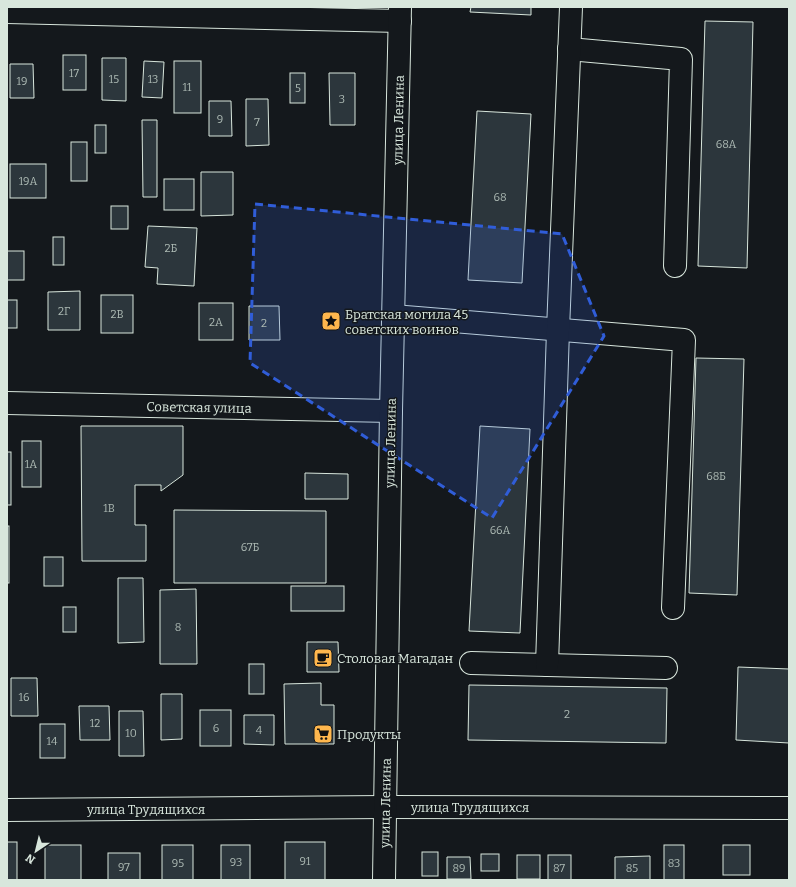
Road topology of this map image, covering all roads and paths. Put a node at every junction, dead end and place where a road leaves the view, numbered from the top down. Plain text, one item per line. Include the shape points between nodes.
1 (571, 7) edge
2 (7, 12) edge
3 (400, 14) edge
4 (569, 49) junction
5 (675, 266) dead end
6 (393, 316) junction
7 (558, 330) junction
8 (7, 403) edge
9 (391, 411) junction
10 (673, 608) dead end
11 (471, 664) dead end
12 (547, 665) junction
13 (666, 668) dead end
14 (385, 807) junction
15 (789, 808) edge
16 (7, 810) edge
17 (384, 880) edge

1 - 4 street
2 - 3 street
3 - 6 street, улица Ленина
4 - 5 street via 681,59
4 - 7 street
6 - 7 street
6 - 9 street, улица Ленина
7 - 10 street via 684,340
7 - 12 street
8 - 9 street, Советская улица
9 - 14 street, улица Ленина
11 - 12 street
12 - 13 street
14 - 15 street, улица Трудящихся
14 - 16 street, улица Трудящихся
14 - 17 street, улица Ленина

